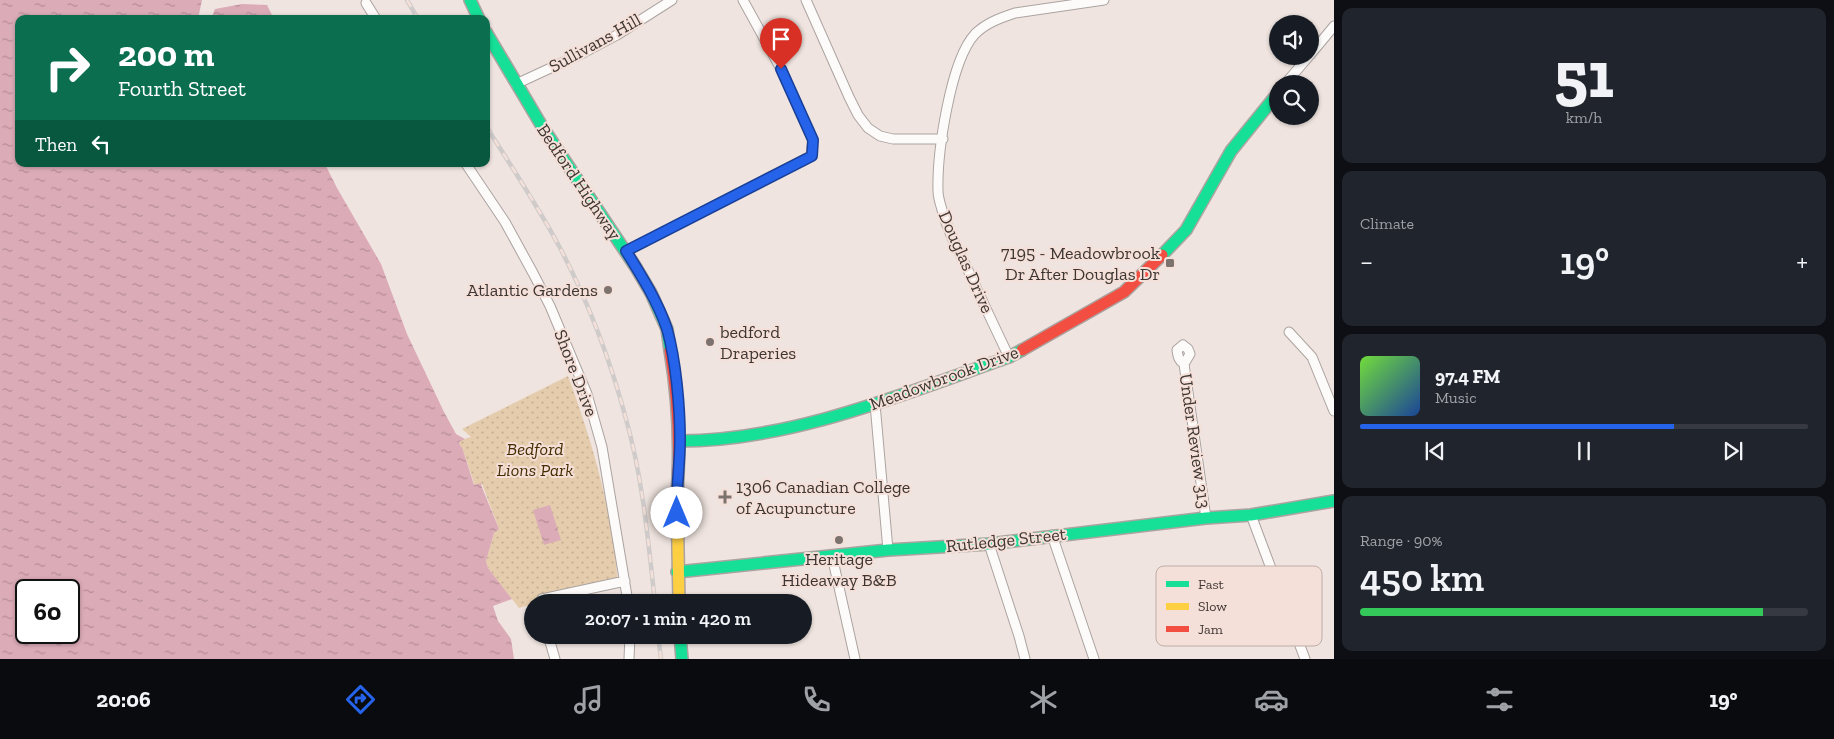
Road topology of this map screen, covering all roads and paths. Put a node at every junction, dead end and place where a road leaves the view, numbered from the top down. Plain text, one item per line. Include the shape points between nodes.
1 (470, 0) edge
2 (672, 0) edge
3 (743, 0) edge
4 (806, 0) edge
5 (1104, 0) edge
6 (1084, 1) edge
7 (366, 3) dead end
8 (374, 15) edge
9 (478, 15) edge
10 (1334, 26) edge
11 (490, 39) edge
12 (1319, 43) edge
13 (1301, 65) edge
14 (1292, 75) edge
15 (516, 84) junction
16 (1269, 104) edge
17 (943, 139) junction
18 (468, 167) edge
19 (626, 251) junction
20 (1289, 332) dead end
21 (1009, 357) junction
22 (1184, 364) dead end
23 (875, 404) junction
24 (1334, 411) edge
25 (680, 441) junction
26 (1334, 501) edge
27 (1251, 515) junction
28 (1206, 518) junction
29 (1052, 536) junction
30 (989, 544) junction
31 (888, 550) junction
32 (832, 556) junction
33 (1270, 566) edge
34 (677, 572) junction
35 (625, 581) junction
36 (565, 594) edge
37 (627, 594) edge
38 (678, 594) edge
39 (551, 644) edge
40 (630, 644) edge
41 (681, 644) edge
42 (1300, 646) edge
43 (555, 659) edge
44 (630, 659) edge
45 (682, 659) edge
46 (855, 659) edge
47 (1025, 659) edge
48 (1094, 659) edge
49 (1305, 659) edge

1 - 9 street
2 - 15 street, Sullivans Hill via 581,54
3 - 19 street via 781,69 813,140 812,156
4 - 17 street via 858,115 868,128 893,139
5 - 6 street, Douglas Drive
6 - 17 street, Douglas Drive via 1015,13 988,24 975,35 958,66
7 - 8 street
10 - 12 street
11 - 15 street, Bedford Highway
13 - 14 street
15 - 19 street, Bedford Highway
16 - 21 street, Meadowbrook Drive via 1231,151 1186,230 1151,267 1124,292
17 - 21 street, Douglas Drive via 938,192 943,214
18 - 35 street, Shore Drive via 505,222 533,273 587,394 602,447
19 - 25 street, Bedford Highway via 651,293 667,329
20 - 24 street via 1312,357
21 - 23 street, Meadowbrook Drive
22 - 28 street, Under Review 313
23 - 25 street, Meadowbrook Drive via 769,431 706,441
23 - 31 street
25 - 34 street, Bedford Highway via 676,498
26 - 27 street, Rutledge Street
27 - 28 street, Rutledge Street
27 - 33 street
28 - 29 street, Rutledge Street
29 - 30 street, Rutledge Street
29 - 48 street
30 - 31 street, Rutledge Street
30 - 47 street
31 - 32 street, Rutledge Street
32 - 34 street, Rutledge Street
32 - 46 street
34 - 38 street, Bedford Highway
35 - 36 street
35 - 37 street, Shore Drive
39 - 43 street
40 - 44 street
41 - 45 street
42 - 49 street

